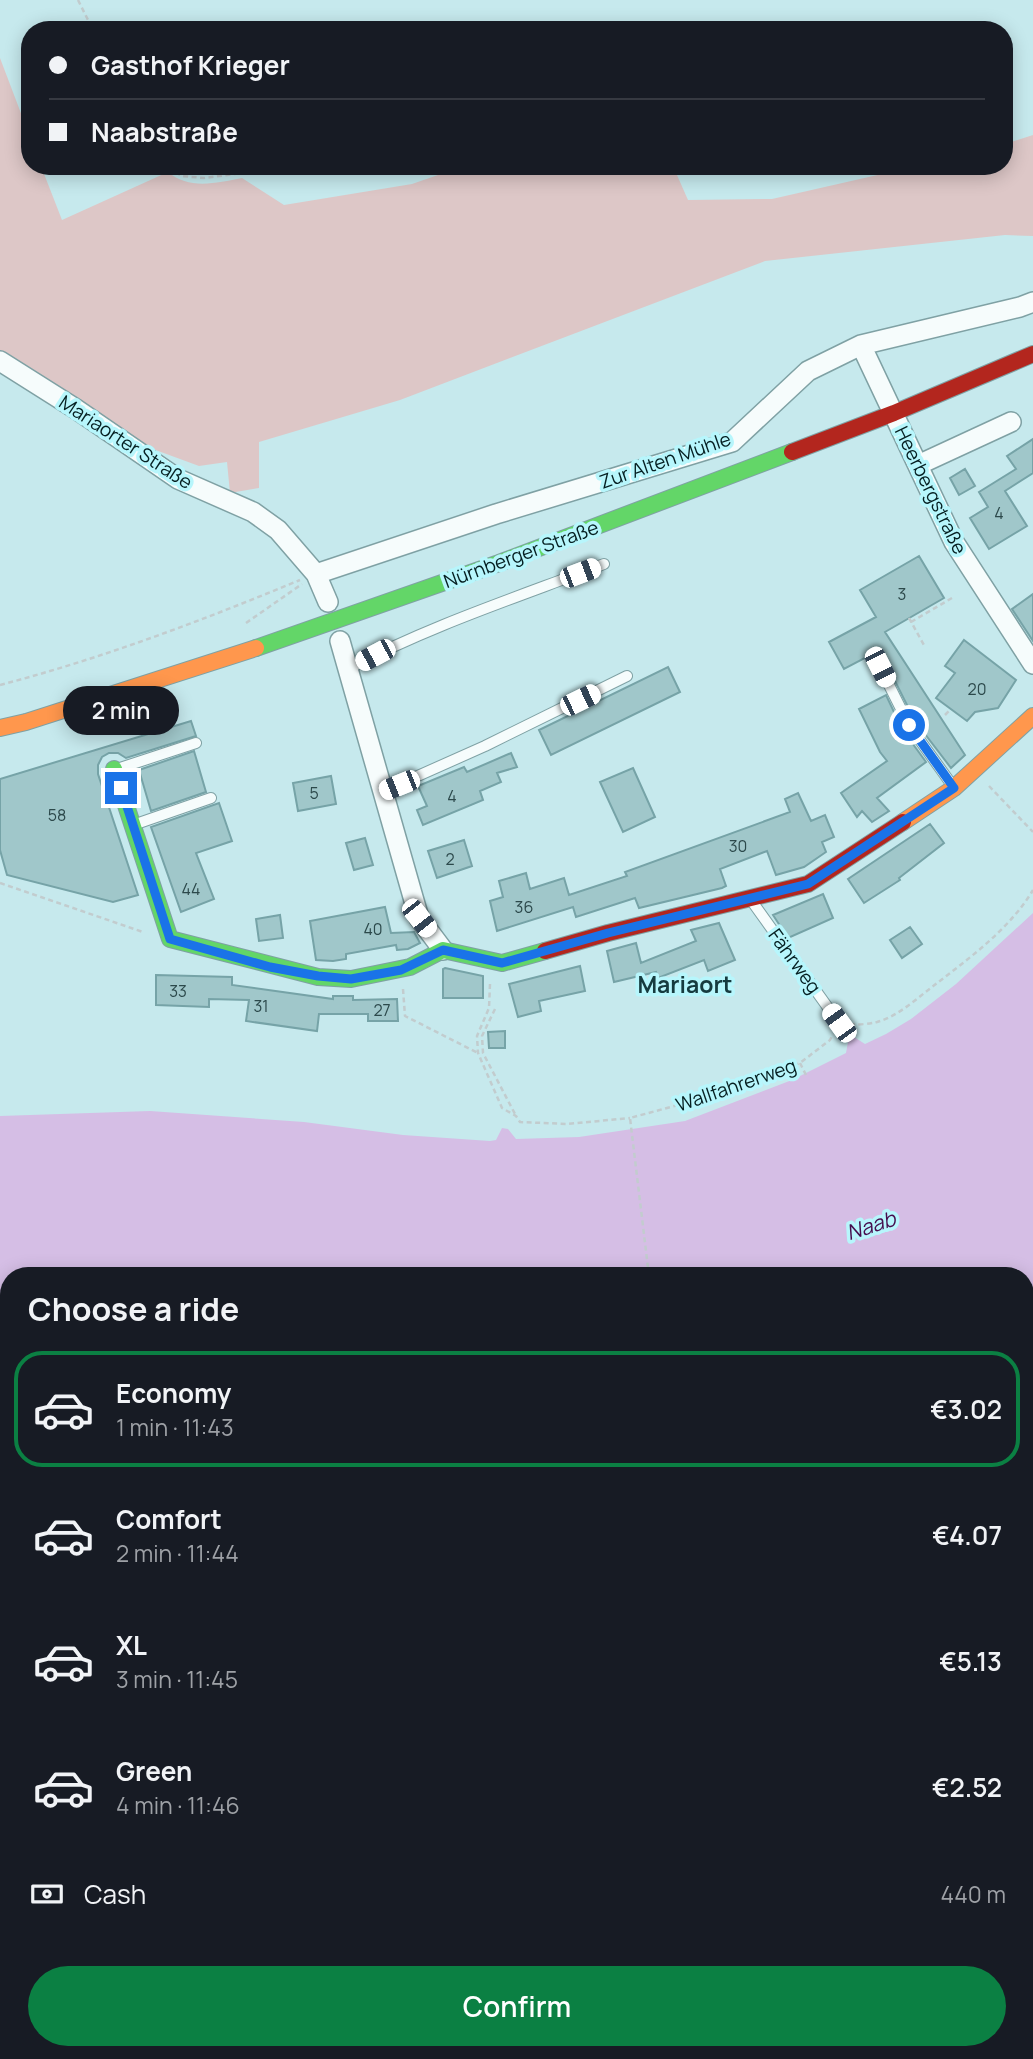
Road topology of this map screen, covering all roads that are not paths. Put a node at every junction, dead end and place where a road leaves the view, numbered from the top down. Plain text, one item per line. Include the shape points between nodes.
1 (1033, 302) edge
2 (861, 345) junction
3 (1033, 354) edge
4 (0, 361) edge
5 (894, 413) junction
6 (1011, 422) dead end
7 (918, 465) junction
8 (604, 564) dead end
9 (316, 574) junction
10 (328, 602) dead end
11 (340, 641) dead end
12 (1033, 664) edge
13 (880, 667) dead end
14 (348, 669) junction
15 (627, 676) dead end
16 (1033, 716) edge
17 (0, 728) edge
18 (196, 743) dead end
19 (114, 769) joint
20 (954, 788) junction
21 (384, 791) junction
22 (211, 798) dead end
23 (134, 824) junction
24 (750, 899) junction
25 (443, 950) junction
26 (839, 1023) road end

1 - 2 street, Zur Alten Mühle
2 - 5 street, Heerbergstraße
2 - 9 street, Zur Alten Mühle via 808,371 732,442
3 - 5 street, Nürnberger Straße
4 - 9 street, Mariaorter Straße via 178,479 253,512 278,530
5 - 7 street, Heerbergstraße
5 - 17 street, Nürnberger Straße via 303,633
6 - 7 street
7 - 12 street, Heerbergstraße via 954,542
8 - 14 lane via 462,618
9 - 10 street, Mariaorter Straße
11 - 14 street
13 - 20 lane via 909,725
14 - 21 street
15 - 21 lane
16 - 20 street
18 - 19 lane
19 - 23 street
20 - 24 street via 808,884
21 - 25 street via 419,918
22 - 23 lane
23 - 25 street via 170,939 270,967 351,979 401,970
24 - 25 street via 502,963
24 - 26 lane, Fährweg

